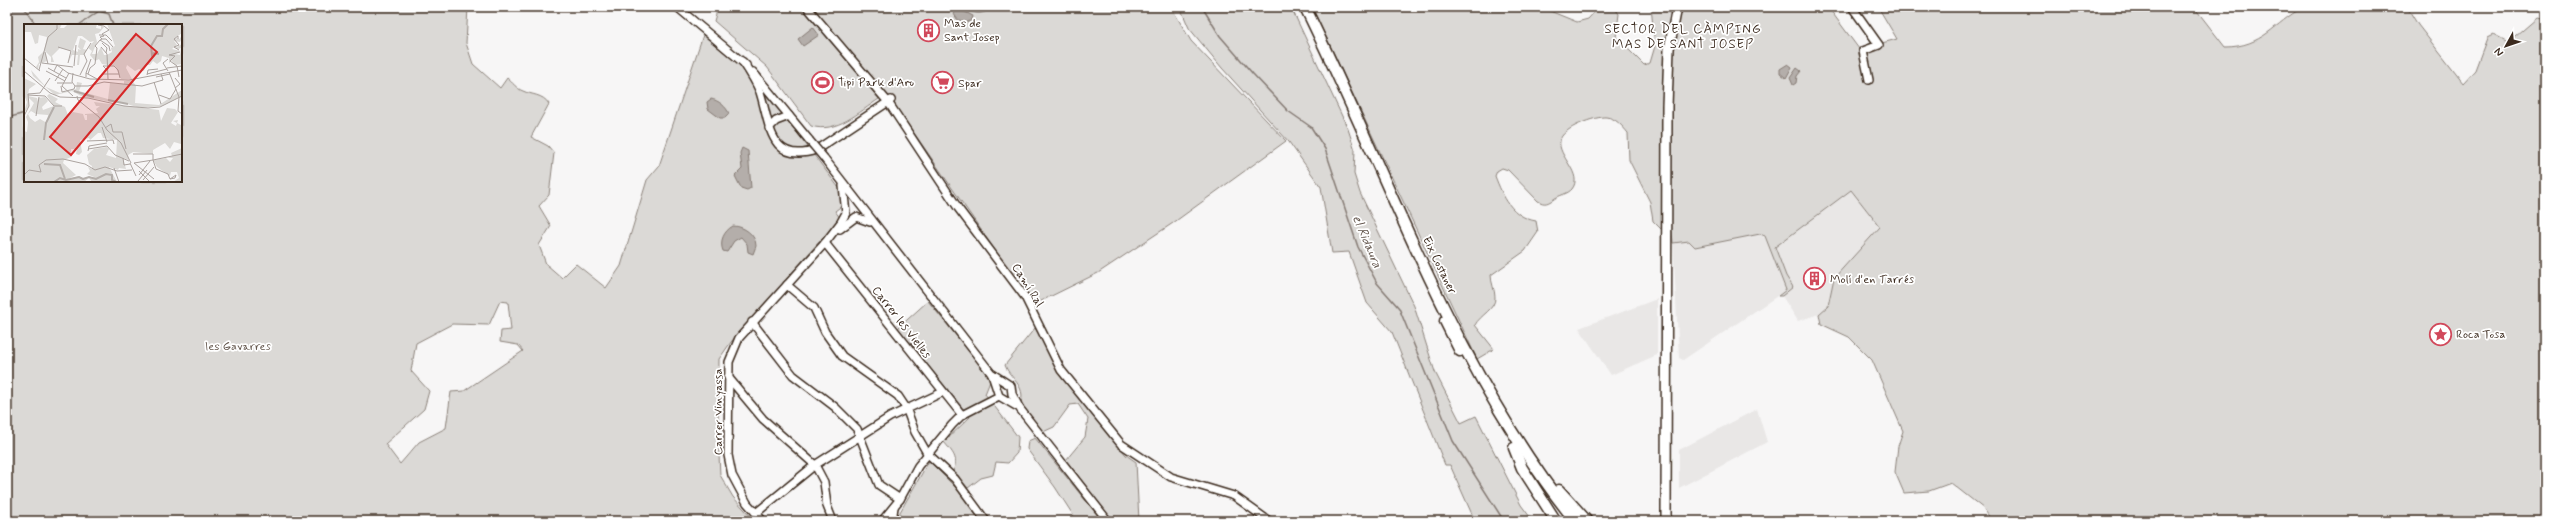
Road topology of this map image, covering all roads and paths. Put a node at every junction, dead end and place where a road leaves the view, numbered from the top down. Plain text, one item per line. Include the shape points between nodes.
1 (678, 7) edge
2 (807, 7) edge
3 (1300, 7) edge
4 (1305, 7) edge
5 (1677, 7) edge
6 (1852, 7) edge
7 (743, 62) junction
8 (1869, 80) dead end
9 (890, 101) junction
10 (789, 116) junction
11 (769, 128) junction
12 (842, 184) junction
13 (860, 207) junction
14 (846, 213) junction
15 (856, 218) junction
16 (872, 223) junction
17 (833, 234) junction
18 (825, 243) junction
19 (787, 285) junction
20 (752, 322) junction
21 (728, 377) junction
22 (1000, 385) junction
23 (943, 392) junction
24 (1005, 396) junction
25 (906, 408) junction
26 (962, 415) junction
27 (861, 436) junction
28 (1516, 446) junction
29 (927, 454) junction
30 (815, 464) junction
31 (900, 499) junction
32 (894, 507) junction
33 (756, 513) junction
34 (763, 521) edge
35 (833, 521) edge
36 (882, 521) edge
37 (892, 521) edge
38 (986, 521) edge
39 (1108, 521) edge
40 (1269, 521) edge
41 (1556, 521) edge
42 (1566, 521) edge
43 (1575, 521) edge
44 (1587, 521) edge
45 (1666, 521) edge

1 - 7 street
2 - 9 street, Camí Ral
3 - 28 highway, Eix Costaner via 1452,336
4 - 28 highway, Eix Costaner via 1420,256
5 - 45 main road via 1669,54 1666,106
6 - 8 street via 1879,45 1863,51
7 - 10 street
7 - 11 street via 759,91
9 - 11 street via 816,150 804,154 780,147 770,135
9 - 40 street, Camí Ral via 958,208 1025,297 1061,370 1121,444 1172,477 1234,496
10 - 11 street via 776,121
10 - 12 street, bridge
12 - 13 street
12 - 14 street
13 - 14 street
13 - 15 street
13 - 16 street
14 - 17 street
15 - 16 street via 864,218
15 - 17 street
16 - 22 street
17 - 18 street, Carrer Vinyassa
18 - 19 street, Carrer Vinyassa
18 - 23 street, Carrer les Vielles
19 - 20 street, Carrer Vinyassa
19 - 25 street via 814,308 825,332 842,356 888,387
20 - 21 street, Carrer Vinyassa via 732,350
20 - 27 street via 793,375 835,407
21 - 30 street via 763,419
21 - 33 street, Carrer Vinyassa via 728,455 732,475 739,492
22 - 24 street
22 - 24 street via 1011,386
23 - 25 street
23 - 26 street, Carrer les Vielles
24 - 26 street
24 - 39 street via 1020,409
25 - 27 street
25 - 29 street
26 - 29 street
27 - 30 street
27 - 31 street via 879,485
28 - 41 highway via 1522,468
28 - 42 highway, Eix Costaner
28 - 43 highway, Eix Costaner
28 - 44 highway
29 - 31 street
29 - 38 street via 955,479
30 - 33 street
30 - 35 street via 824,482 827,506
31 - 32 street
32 - 36 street
32 - 37 street
33 - 34 street, Carrer Vinyassa

